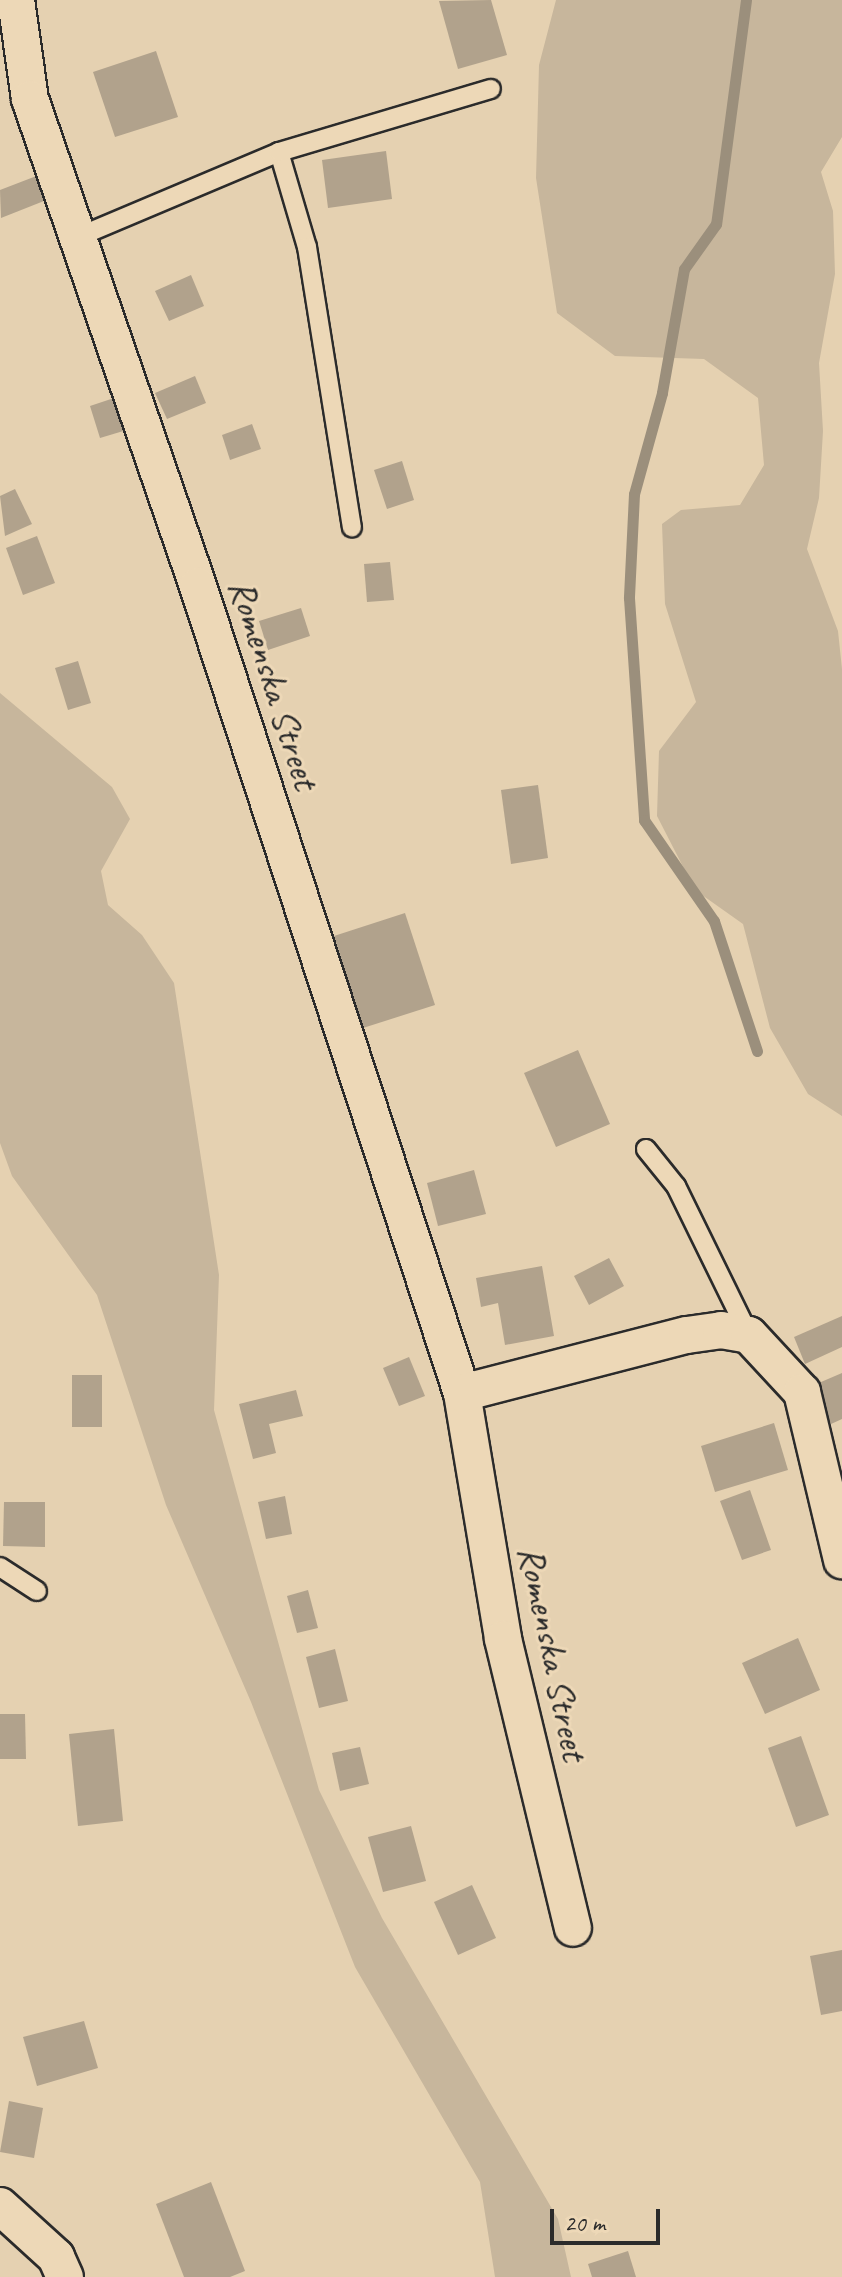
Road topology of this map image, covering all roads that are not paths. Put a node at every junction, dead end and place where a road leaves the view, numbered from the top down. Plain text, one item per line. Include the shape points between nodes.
1 (16, 0) edge
2 (491, 89) dead end
3 (279, 152) junction
4 (78, 237) junction
5 (352, 527) dead end
6 (646, 1149) dead end
7 (749, 1335) junction
8 (462, 1393) junction
9 (842, 1560) edge
10 (0, 1567) edge
11 (37, 1591) dead end
12 (573, 1928) dead end
13 (0, 2206) edge
14 (65, 2277) edge

1 - 4 street, Romenska Street via 30,99
2 - 3 lane
3 - 4 lane
3 - 5 lane via 307,247
4 - 8 street, Romenska Street
6 - 7 lane via 676,1186
7 - 8 street via 721,1330 687,1335
7 - 9 street via 802,1392
8 - 12 street, Romenska Street via 503,1639
10 - 11 lane
13 - 14 street via 56,2257

